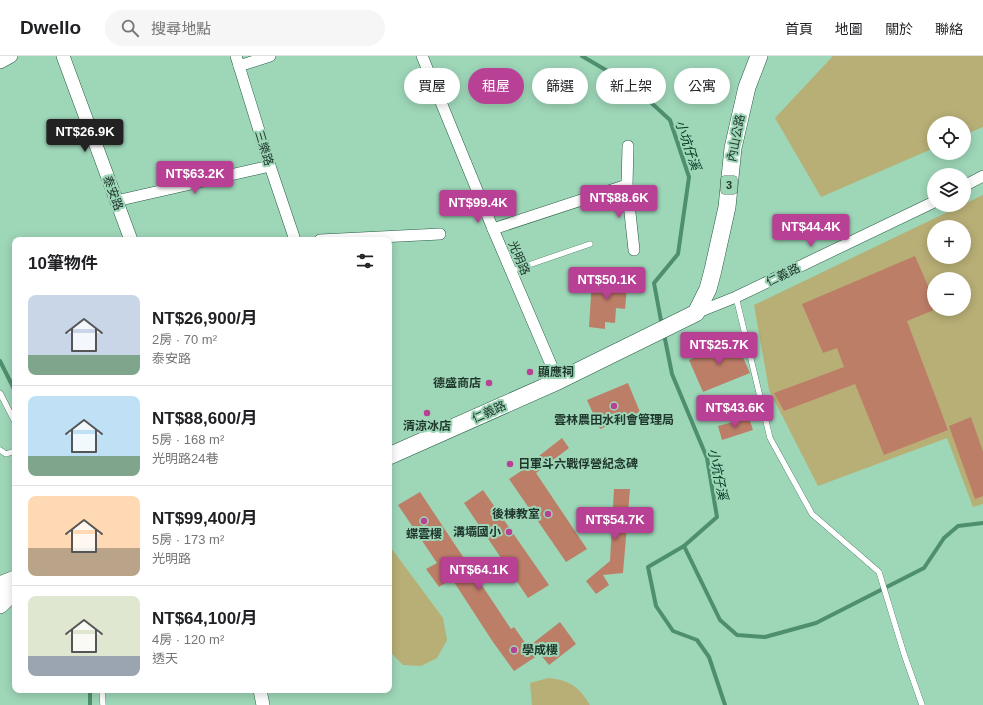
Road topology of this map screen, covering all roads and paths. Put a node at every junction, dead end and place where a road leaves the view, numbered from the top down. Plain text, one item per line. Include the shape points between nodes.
1 (11, 56) edge
2 (63, 56) edge
3 (270, 56) edge
4 (422, 56) edge
5 (759, 56) edge
6 (237, 61) edge
7 (0, 62) edge
8 (628, 146) dead end
9 (270, 166) junction
10 (983, 176) edge
11 (971, 182) edge
12 (627, 185) junction
13 (116, 201) junction
14 (927, 205) edge
15 (493, 229) junction
16 (440, 234) dead end
17 (130, 237) edge
18 (294, 237) edge
19 (380, 237) edge
20 (590, 244) dead end
21 (634, 250) dead end
22 (511, 271) junction
23 (736, 298) junction
24 (696, 313) junction
25 (558, 381) junction
26 (0, 393) edge
27 (12, 416) edge
28 (0, 450) edge
29 (12, 452) edge
30 (392, 455) edge
31 (12, 580) edge
32 (0, 585) edge
33 (12, 593) edge
34 (0, 604) edge
35 (102, 693) edge
36 (261, 693) edge
37 (103, 705) edge
38 (263, 705) edge
39 (922, 705) edge

1 - 7 street
2 - 13 street, 泰安路
3 - 6 street
4 - 15 street, 光明路
5 - 24 main road, 內山公路 / 3 via 747,87 733,148 727,207 713,270 708,289
6 - 9 street, 三樂路
8 - 12 street
9 - 13 street
9 - 18 street, 三樂路
10 - 11 street
12 - 15 street
12 - 21 street
13 - 17 street, 泰安路
14 - 23 street, 仁義路
15 - 22 street, 光明路
16 - 19 street
20 - 22 lane
22 - 25 street, 光明路
23 - 24 street, 仁義路
23 - 39 lane via 770,438 812,514 879,572
24 - 25 main road, 仁義路
25 - 30 main road, 仁義路
26 - 27 lane
28 - 29 lane via 6,454
31 - 32 main road
33 - 34 main road
35 - 37 lane
36 - 38 street

